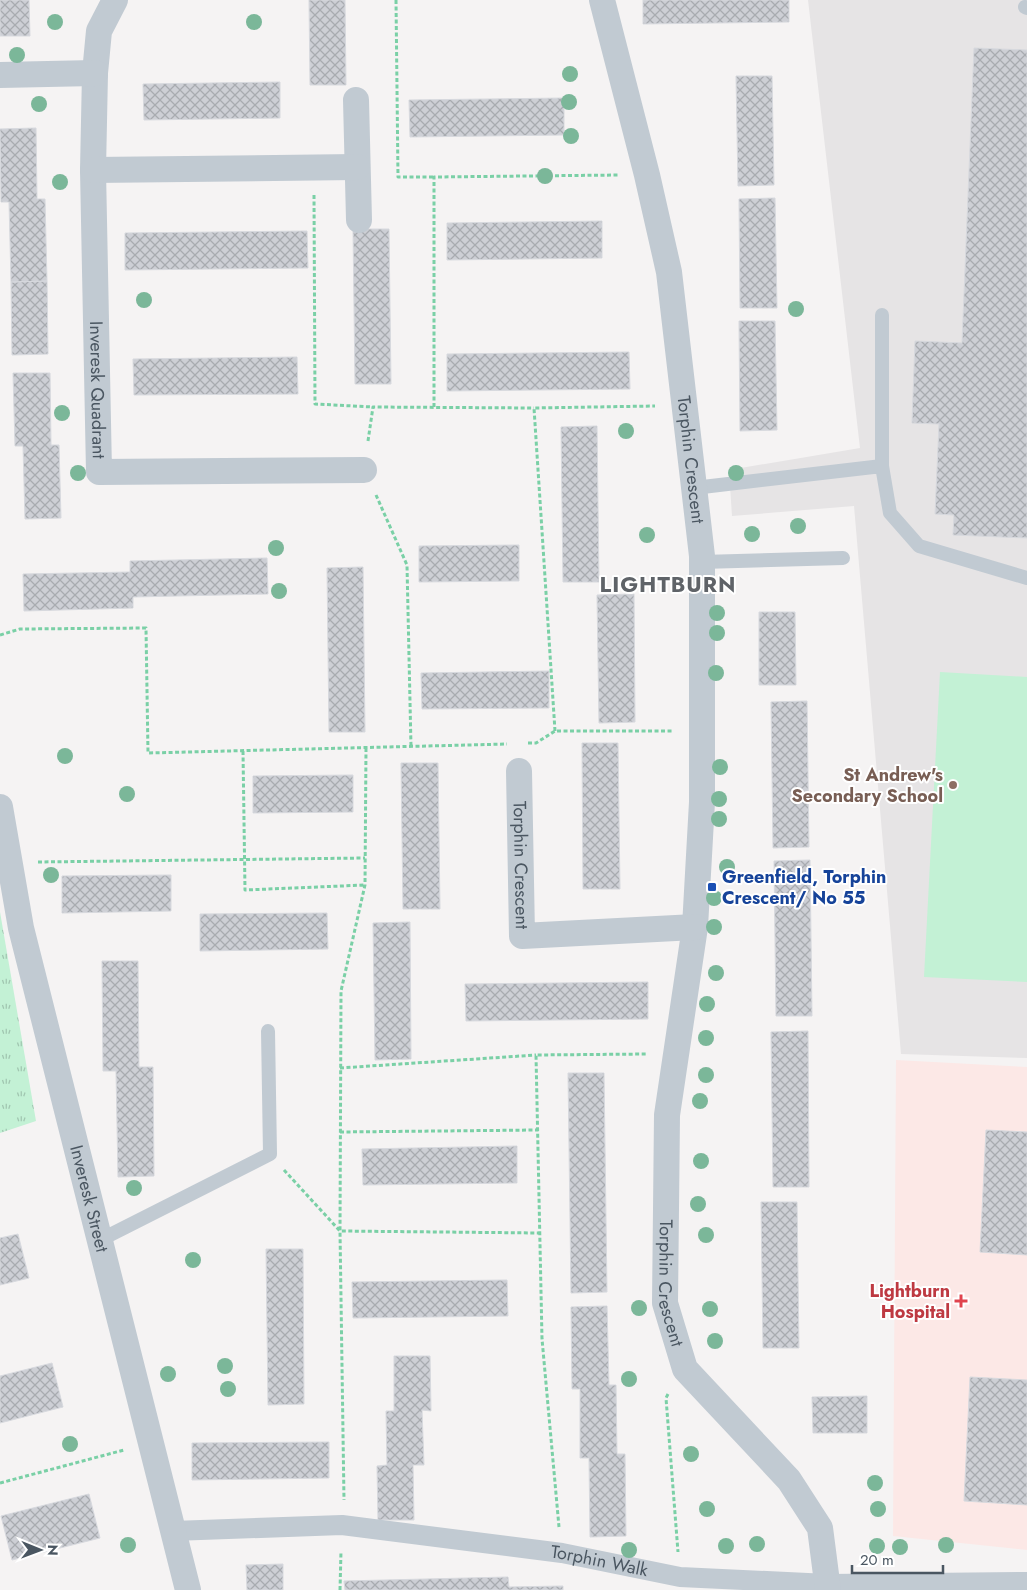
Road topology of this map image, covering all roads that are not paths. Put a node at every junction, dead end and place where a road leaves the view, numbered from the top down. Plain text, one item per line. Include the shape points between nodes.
1 (115, 0) edge
2 (602, 0) edge
3 (95, 73) junction
4 (0, 75) edge
5 (356, 100) dead end
6 (357, 167) junction
7 (93, 170) junction
8 (358, 220) dead end
9 (882, 315) dead end
10 (882, 466) junction
11 (364, 470) road end
12 (694, 488) junction
13 (843, 558) dead end
14 (702, 562) junction
15 (1027, 578) edge
16 (519, 770) dead end
17 (0, 807) edge
18 (695, 927) junction
19 (268, 1031) dead end
20 (100, 1240) junction
21 (173, 1531) junction
22 (1027, 1582) edge
23 (828, 1587) edge
24 (188, 1590) edge

1 - 3 street, Inveresk Quadrant via 99,31
2 - 12 street, Torphin Crescent via 648,175 669,272
3 - 4 street
3 - 7 street, Inveresk Quadrant
5 - 6 street
6 - 7 street
6 - 8 street
7 - 11 street, Inveresk Quadrant via 98,472
9 - 10 lane
10 - 12 lane
10 - 15 lane via 890,512 920,546
12 - 14 street, Torphin Crescent
13 - 14 lane
14 - 18 street, Torphin Crescent via 702,802
16 - 18 street, Torphin Crescent via 522,936
17 - 20 street, Inveresk Street via 21,928
18 - 23 street, Torphin Crescent via 667,1115 665,1303 686,1368 788,1480 820,1528
19 - 20 lane via 270,1154
20 - 21 street, Inveresk Street
21 - 23 street, Torphin Walk via 342,1525 562,1553 680,1577
21 - 24 street, Inveresk Street
22 - 23 street, Torphin Walk

